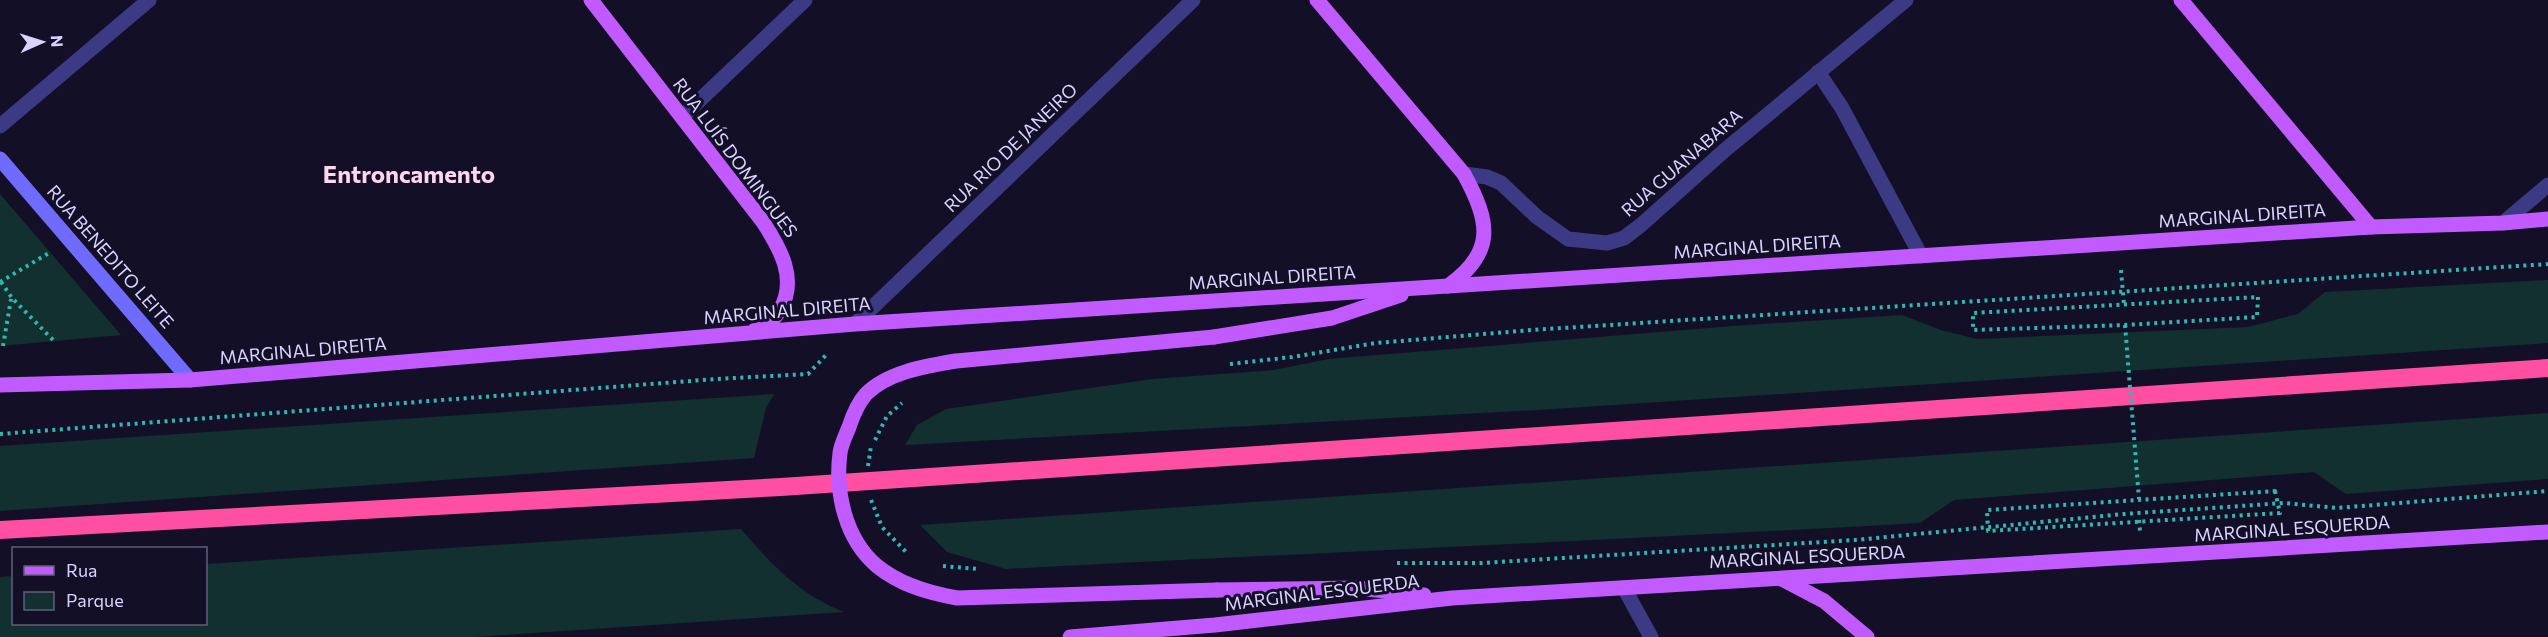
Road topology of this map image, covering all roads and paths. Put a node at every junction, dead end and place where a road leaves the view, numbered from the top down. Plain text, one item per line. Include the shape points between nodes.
1 (149, 0) edge
2 (591, 0) edge
3 (805, 0) edge
4 (1193, 0) edge
5 (1317, 0) edge
6 (1906, 0) edge
7 (2181, 0) edge
8 (1818, 72) junction
9 (682, 117) junction
10 (0, 126) edge
11 (0, 159) edge
12 (1464, 174) junction
13 (2548, 185) edge
14 (2546, 220) edge
15 (2503, 223) junction
16 (2371, 227) junction
17 (2119, 244) junction
18 (50, 252) dead end
19 (1921, 256) junction
20 (2548, 264) edge
21 (0, 282) edge
22 (1448, 286) junction
23 (1421, 289) junction
24 (2123, 292) junction
25 (12, 298) junction
26 (2124, 305) junction
27 (855, 324) junction
28 (2125, 325) junction
29 (741, 334) junction
30 (54, 341) dead end
31 (1376, 343) dead end
32 (3, 346) dead end
33 (2548, 368) edge
34 (190, 380) junction
35 (0, 385) edge
36 (907, 399) dead end
37 (0, 434) edge
38 (867, 469) dead end
39 (2548, 491) edge
40 (869, 495) dead end
41 (2139, 499) junction
42 (0, 530) edge
43 (2548, 532) edge
44 (909, 554) dead end
45 (1392, 564) dead end
46 (934, 565) dead end
47 (981, 569) dead end
48 (1779, 578) junction
49 (1624, 588) junction
50 (1452, 598) junction
51 (1130, 636) edge
52 (1070, 637) edge
53 (1651, 637) edge
54 (1867, 637) edge

1 - 10 street
2 - 9 main road, RUA LUÍS DOMINGUES
3 - 9 street
4 - 27 street, RUA RIO DE JANEIRO
5 - 12 main road
6 - 8 street, RUA GUANABARA
7 - 16 main road
8 - 12 street, RUA GUANABARA via 1624,238 1606,243 1568,239 1537,217 1501,183
8 - 19 street via 1842,108
9 - 29 main road, RUA LUÍS DOMINGUES via 763,222 783,256 788,288 782,307 773,321
11 - 34 street, RUA BENEDITO LEITE
12 - 22 main road via 1480,211 1483,247 1463,275
13 - 15 street
14 - 15 main road, MARGINAL DIREITA
15 - 16 main road, MARGINAL DIREITA
16 - 17 main road, MARGINAL DIREITA
17 - 19 main road, MARGINAL DIREITA
17 - 24 path
18 - 21 path
19 - 22 main road, MARGINAL DIREITA
20 - 24 path
21 - 25 path
22 - 23 main road, MARGINAL DIREITA
23 - 27 main road, MARGINAL DIREITA
23 - 50 main road, bridge via 1332,318 1214,337 956,361 899,374 867,394 854,412 840,450 838,477 850,530 866,553 877,566 921,591 957,598 1357,588
24 - 26 path
24 - 31 path
25 - 30 path
25 - 32 path
26 - 28 path via 2258,297 2257,317
26 - 28 path via 1973,313 1973,330
27 - 29 main road, MARGINAL DIREITA
27 - 37 path via 808,374
28 - 41 path, bridge
29 - 34 main road, MARGINAL DIREITA
33 - 42 highway via 769,488
34 - 35 main road, MARGINAL DIREITA
36 - 38 path, bridge via 887,416 872,445
39 - 45 path via 2337,508 2284,503 2124,514 1855,540 1482,563
40 - 44 path, bridge via 882,527
41 - 41 path, bridge via 1987,510 1988,531 2280,513 2275,491
43 - 48 main road, MARGINAL ESQUERDA
46 - 47 path, bridge
48 - 49 main road, MARGINAL ESQUERDA
48 - 54 main road via 1824,601
49 - 50 main road, MARGINAL ESQUERDA
49 - 53 street
50 - 51 main road, MARGINAL ESQUERDA
51 - 52 main road, MARGINAL ESQUERDA

